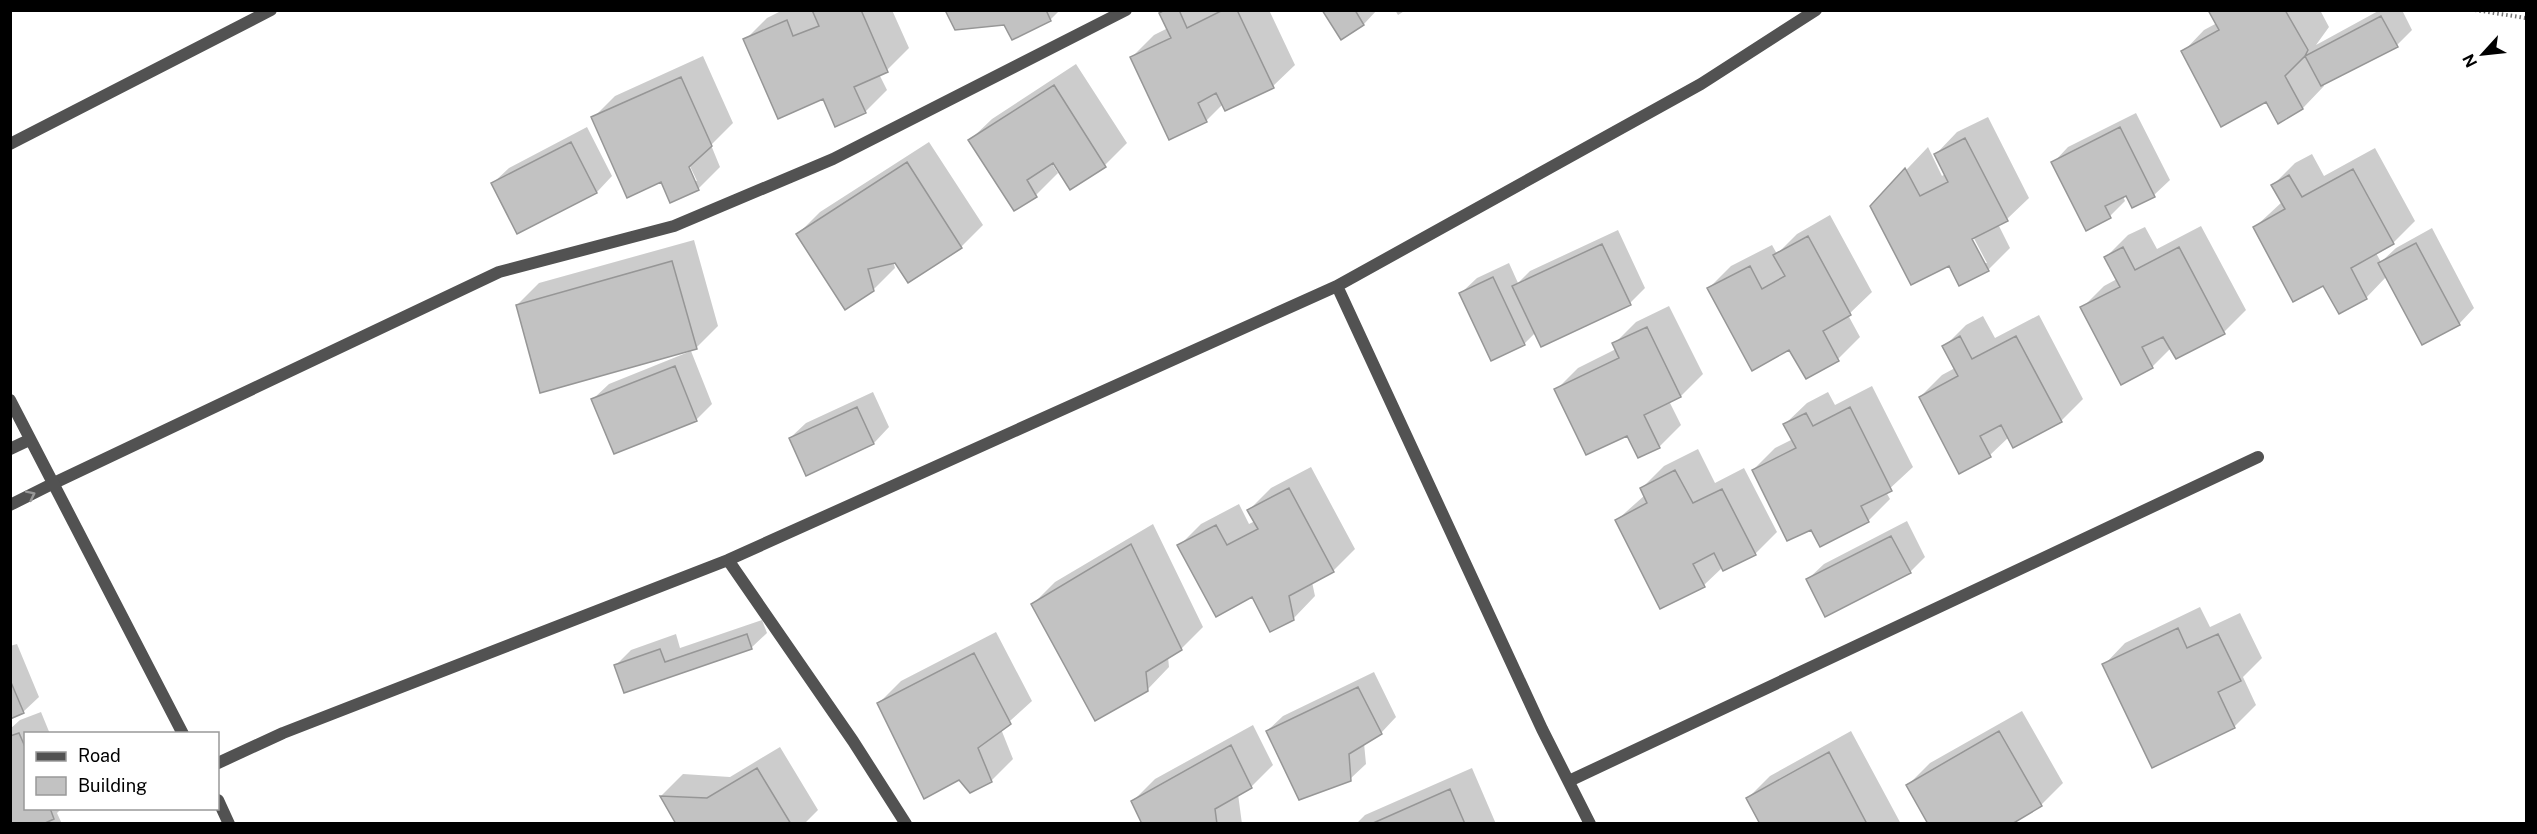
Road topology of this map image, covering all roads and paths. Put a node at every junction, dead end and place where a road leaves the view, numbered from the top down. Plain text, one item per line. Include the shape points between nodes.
1 (271, 10) edge
2 (1126, 10) edge
3 (1816, 10) edge
4 (2475, 10) edge
5 (2526, 18) edge
6 (10, 144) edge
7 (1337, 286) junction
8 (10, 400) edge
9 (29, 440) junction
10 (10, 449) edge
11 (2258, 457) dead end
12 (52, 484) junction
13 (10, 505) edge
14 (728, 560) junction
15 (182, 732) edge
16 (219, 764) edge
17 (1569, 781) junction
18 (219, 802) edge
19 (229, 824) edge
20 (906, 824) edge
21 (1590, 824) edge

1 - 6 street
2 - 12 street via 833,159 674,226 499,273
3 - 7 street via 1701,84
4 - 5 path
7 - 14 street
7 - 17 street
8 - 9 street
9 - 10 street
9 - 12 street
11 - 17 street
13 -> 12 street
12 - 15 street
14 - 16 street via 283,733
14 - 20 street
17 - 21 street
18 - 19 street

